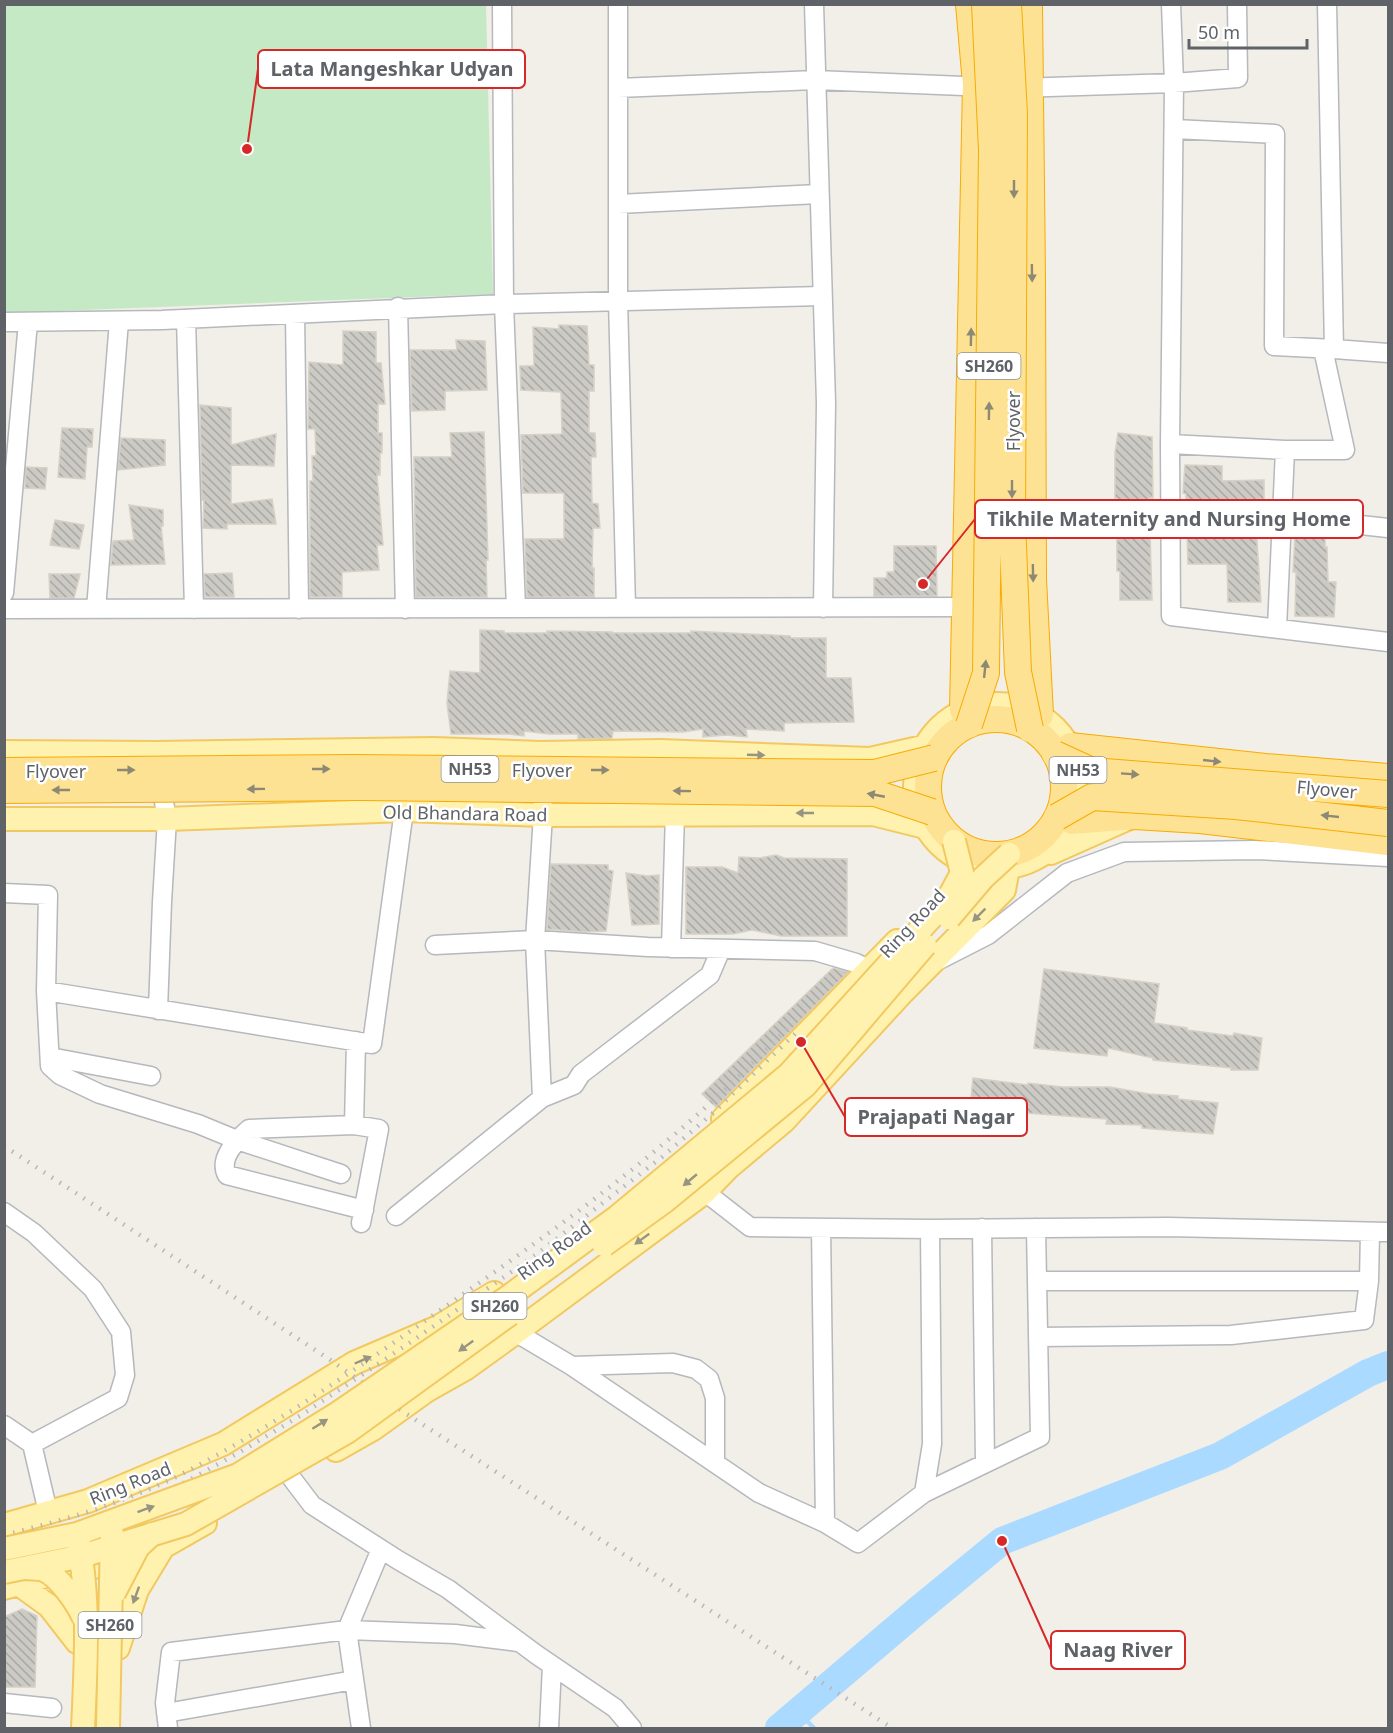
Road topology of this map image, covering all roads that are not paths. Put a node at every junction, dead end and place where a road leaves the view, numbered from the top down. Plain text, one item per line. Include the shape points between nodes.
1 (501, 4) edge
2 (618, 4) edge
3 (814, 4) edge
4 (969, 4) edge
5 (985, 4) edge
6 (1008, 4) edge
7 (1029, 4) edge
8 (1171, 4) edge
9 (1237, 4) edge
10 (1328, 4) edge
11 (815, 80) junction
12 (1174, 83) junction
13 (976, 84) junction
14 (618, 88) junction
15 (1031, 88) junction
16 (1174, 129) junction
17 (819, 194) junction
18 (618, 204) junction
19 (822, 296) junction
20 (618, 300) junction
21 (504, 303) junction
22 (398, 307) junction
23 (295, 314) junction
24 (186, 319) junction
25 (119, 321) junction
26 (4, 322) edge
27 (28, 322) junction
28 (1329, 349) junction
29 (1389, 353) edge
30 (1170, 444) junction
31 (1285, 450) junction
32 (1333, 522) dead end
33 (1388, 530) edge
34 (4, 593) edge
35 (966, 607) junction
36 (516, 608) junction
37 (626, 608) junction
38 (823, 608) junction
39 (4, 609) edge
40 (96, 609) junction
41 (194, 609) junction
42 (299, 609) junction
43 (405, 609) junction
44 (1278, 628) junction
45 (1389, 642) edge
46 (966, 718) junction
47 (1035, 722) junction
48 (405, 750) junction
49 (1062, 750) junction
50 (4, 752) edge
51 (929, 752) junction
52 (156, 753) junction
53 (540, 753) junction
54 (1265, 767) junction
55 (4, 771) edge
56 (1389, 777) edge
57 (4, 790) edge
58 (1389, 794) edge
59 (404, 810) junction
60 (675, 813) junction
61 (543, 815) junction
62 (1135, 816) junction
63 (4, 819) edge
64 (167, 819) junction
65 (1065, 819) junction
66 (928, 820) junction
67 (1389, 823) edge
68 (1261, 828) junction
69 (1389, 842) edge
70 (951, 847) junction
71 (1389, 857) edge
72 (1008, 861) junction
73 (1004, 890) junction
74 (4, 893) edge
75 (535, 940) junction
76 (435, 945) dead end
77 (671, 948) junction
78 (721, 949) junction
79 (930, 964) junction
80 (868, 969) junction
81 (46, 991) junction
82 (158, 1010) junction
83 (356, 1041) junction
84 (50, 1057) junction
85 (151, 1076) dead end
86 (542, 1098) junction
87 (354, 1125) junction
88 (237, 1140) junction
89 (341, 1174) dead end
90 (705, 1192) junction
91 (4, 1212) edge
92 (396, 1216) dead end
93 (821, 1228) junction
94 (982, 1228) junction
95 (1036, 1228) junction
96 (930, 1229) junction
97 (1370, 1232) junction
98 (1389, 1232) edge
99 (1037, 1281) junction
100 (1369, 1281) junction
101 (476, 1306) junction
102 (515, 1334) junction
103 (1038, 1337) junction
104 (572, 1366) junction
105 (4, 1425) edge
106 (4, 1441) edge
107 (28, 1441) junction
108 (715, 1463) junction
109 (985, 1463) junction
110 (290, 1476) junction
111 (924, 1493) junction
112 (88, 1501) junction
113 (48, 1512) junction
114 (112, 1522) junction
115 (825, 1523) junction
116 (4, 1525) edge
117 (77, 1534) junction
118 (157, 1541) junction
119 (112, 1545) junction
120 (4, 1549) edge
121 (381, 1550) junction
122 (84, 1564) junction
123 (13, 1578) edge
124 (110, 1604) junction
125 (84, 1618) junction
126 (347, 1630) junction
127 (77, 1642) junction
128 (519, 1643) junction
129 (118, 1648) junction
130 (552, 1666) junction
131 (354, 1680) junction
132 (4, 1703) edge
133 (52, 1708) dead end
134 (167, 1721) edge
135 (72, 1728) edge
136 (83, 1728) edge
137 (108, 1728) edge
138 (118, 1728) edge
139 (360, 1728) edge
140 (549, 1728) edge
141 (632, 1728) edge

1 - 21 street
2 - 14 street
3 - 11 street
4 - 13 highway, SH260
46 -> 5 highway, Flyover / SH260, bridge via 986,673 992,150
6 -> 47 highway, Flyover, bridge via 1014,114 1012,520 1017,672
7 - 15 highway
8 - 12 street
9 - 12 street via 1238,78
10 - 28 street
11 - 13 street
11 - 14 street
11 - 17 street
12 - 15 street
12 - 16 street
13 - 15 street
35 -> 13 highway, SH260
14 - 18 street
15 -> 47 highway
16 - 28 street via 1275,134 1274,346
16 - 30 street
17 - 18 street
17 - 19 street
18 - 20 street
19 - 20 street
19 - 38 street via 826,402
20 - 21 street
20 - 37 street
21 - 22 street
21 - 36 street
22 - 23 street
22 - 43 street
23 - 24 street
23 - 42 street
24 - 25 street
24 - 41 street
25 - 27 street
25 - 40 street
26 - 27 street
27 - 34 street
28 - 29 street
28 - 31 street via 1345,450
30 - 31 street
30 - 44 street via 1171,616
31 - 44 street
32 - 33 street
35 - 38 street
35 - 46 highway, SH260
36 - 37 street
36 - 43 street
37 - 38 street
39 - 40 street
40 - 41 street
41 - 42 street
42 - 43 street
44 - 45 street
46 - 47 highway, Flyover / NH53
46 - 51 highway, Flyover / NH53 via 955,733
47 - 49 highway, Flyover / NH53 via 1044,740
48 - 52 main road, NH53
48 - 53 main road, NH53
48 - 59 street via 411,789
49 -> 54 highway, NH53
49 -> 58 highway, Flyover / NH53, bridge via 1092,771
49 - 65 highway, Flyover / NH53
50 - 52 main road, NH53
53 -> 51 main road, NH53 via 660,751 870,759
55 -> 51 highway, Flyover / NH53, bridge via 354,768 874,773
51 - 66 highway, Flyover / NH53
52 - 64 street
53 - 61 street
54 - 56 highway, NH53
54 - 68 highway
66 -> 57 highway, Flyover, bridge via 875,793 360,787
59 - 61 main road, Old Bhandara Road
59 - 64 main road, Old Bhandara Road
59 - 83 street via 372,1044
60 - 61 main road, Old Bhandara Road
66 -> 60 main road, Old Bhandara Road via 873,814
60 - 77 street
61 - 75 street
62 - 65 highway
62 - 68 highway
62 - 73 main road via 1054,851
63 - 64 main road, Old Bhandara Road
64 - 82 street
67 -> 65 highway, Flyover / NH53, bridge via 1236,806 1092,797
65 - 72 highway, Flyover / NH53
66 - 70 highway, Flyover / NH53 via 941,828
68 - 69 highway
70 - 72 highway, Flyover / NH53
70 - 80 main road, Ring Road / SH260 via 954,876
114 -> 70 main road, Ring Road / SH260, bridge via 238,1475 338,1413 617,1217 789,1074 948,899 962,873
71 - 79 street via 1256,850 1124,852 1067,873 988,935
72 - 73 main road
72 -> 118 main road, Ring Road / SH260, bridge via 983,878 805,1086 665,1201 347,1432
73 -> 79 main road
74 - 81 street via 48,895
75 - 76 street
75 - 77 street
75 - 86 street
77 - 78 street
78 - 80 street via 815,951
78 - 86 street via 710,975 581,1074 573,1085
79 - 90 main road via 783,1121
80 - 101 main road, Ring Road / SH260 via 705,1137 658,1176
81 - 82 street
81 - 84 street
82 - 83 street
83 - 87 street
84 - 85 street
84 - 88 street via 50,1066 60,1075 100,1094
86 - 92 street
87 - 88 street via 249,1129
87 - 88 street via 379,1129 362,1216 226,1175 224,1163
88 - 89 street
90 - 93 street via 750,1227
90 -> 102 main road
91 - 107 street via 34,1233 93,1288 121,1332 125,1375 117,1398
93 - 96 street
93 - 115 street
94 - 95 street
94 - 96 street
94 - 109 street
95 - 97 street
95 - 99 street
96 - 111 street via 932,1444
97 - 98 street
97 - 100 street
99 - 100 street
99 - 103 street
100 - 103 street via 1364,1320 1231,1335
101 - 102 street
112 -> 101 main road, Ring Road / SH260 via 223,1444 354,1363 438,1328
102 - 104 street
102 - 110 main road via 373,1429
103 - 109 street via 1040,1437
104 - 108 street
104 - 108 street via 674,1363 696,1370 709,1379 715,1398
105 - 107 street
106 - 107 street
107 - 113 street
108 - 115 street via 759,1493
109 - 111 street
110 - 118 main road
110 - 121 street via 312,1505
111 - 115 street via 858,1543
112 - 113 main road, Ring Road / SH260
112 - 122 main road
113 - 116 main road, Ring Road
113 - 122 main road
114 - 117 main road, Ring Road / SH260, bridge
114 - 119 main road, Ring Road / SH260, bridge
117 - 120 main road, Ring Road, bridge
117 - 122 main road, SH260, bridge
118 - 119 main road, Ring Road / SH260, bridge
118 - 122 main road
118 - 124 main road, bridge via 138,1547
118 -> 129 main road
119 - 122 main road, bridge
119 - 124 main road, Ring Road / SH260, bridge
121 - 126 street
121 - 128 street via 448,1589
122 - 123 main road, bridge
122 - 125 main road, SH260, bridge
122 - 127 main road via 70,1598
122 - 129 main road, SH260
123 - 125 main road, bridge via 45,1571 76,1602
123 - 127 main road via 49,1606
124 - 137 main road, Ring Road / SH260, bridge
125 - 136 main road, SH260, bridge
126 - 128 street via 455,1634
126 - 131 street
126 - 134 street via 171,1652 165,1703
127 - 135 main road, SH260
128 - 130 street
129 - 138 main road, SH260
130 - 140 street
130 - 141 street via 615,1708
131 - 134 street
131 - 139 street
132 - 133 street

